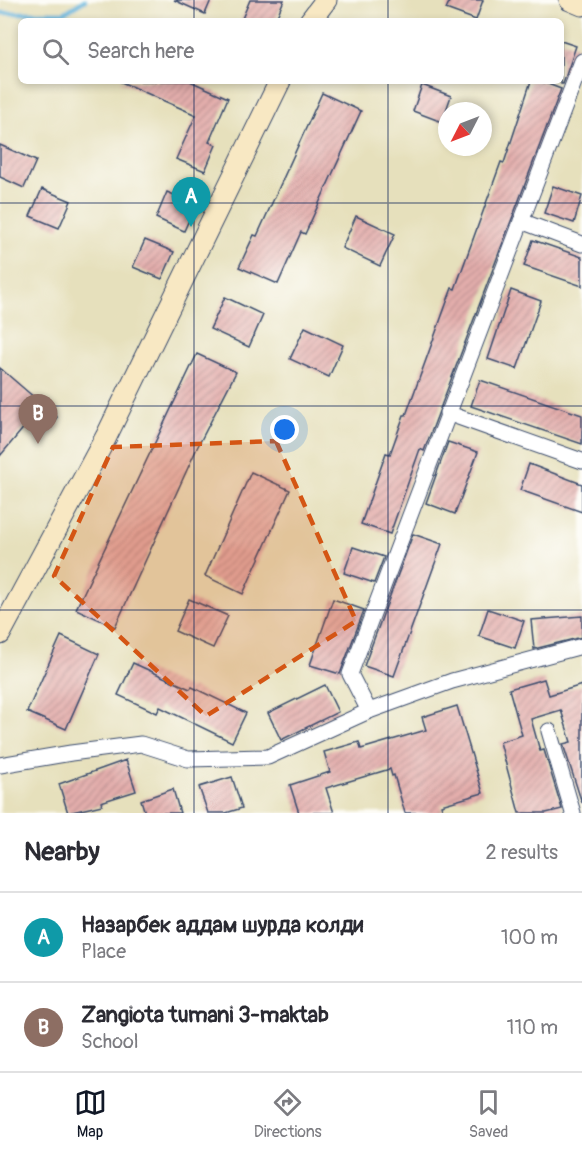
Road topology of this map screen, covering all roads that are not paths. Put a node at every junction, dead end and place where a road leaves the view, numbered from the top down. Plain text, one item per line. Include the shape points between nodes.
1 (317, 0) edge
2 (326, 0) edge
3 (570, 0) edge
4 (582, 4) edge
5 (311, 18) edge
6 (312, 18) edge
7 (582, 61) edge
8 (279, 84) edge
9 (521, 221) junction
10 (582, 244) edge
11 (447, 413) junction
12 (582, 461) edge
13 (0, 634) edge
14 (582, 646) edge
15 (369, 711) junction
16 (549, 731) dead end
17 (0, 765) edge
18 (573, 813) edge

1 - 5 main road
2 - 6 main road
3 - 4 main road
7 - 9 street
8 - 13 main road via 111,427
9 - 10 street
9 - 11 street
11 - 12 street
11 - 15 street via 350,674
14 - 15 street via 452,681
15 - 17 street via 268,757 188,759 141,744
16 - 18 street

